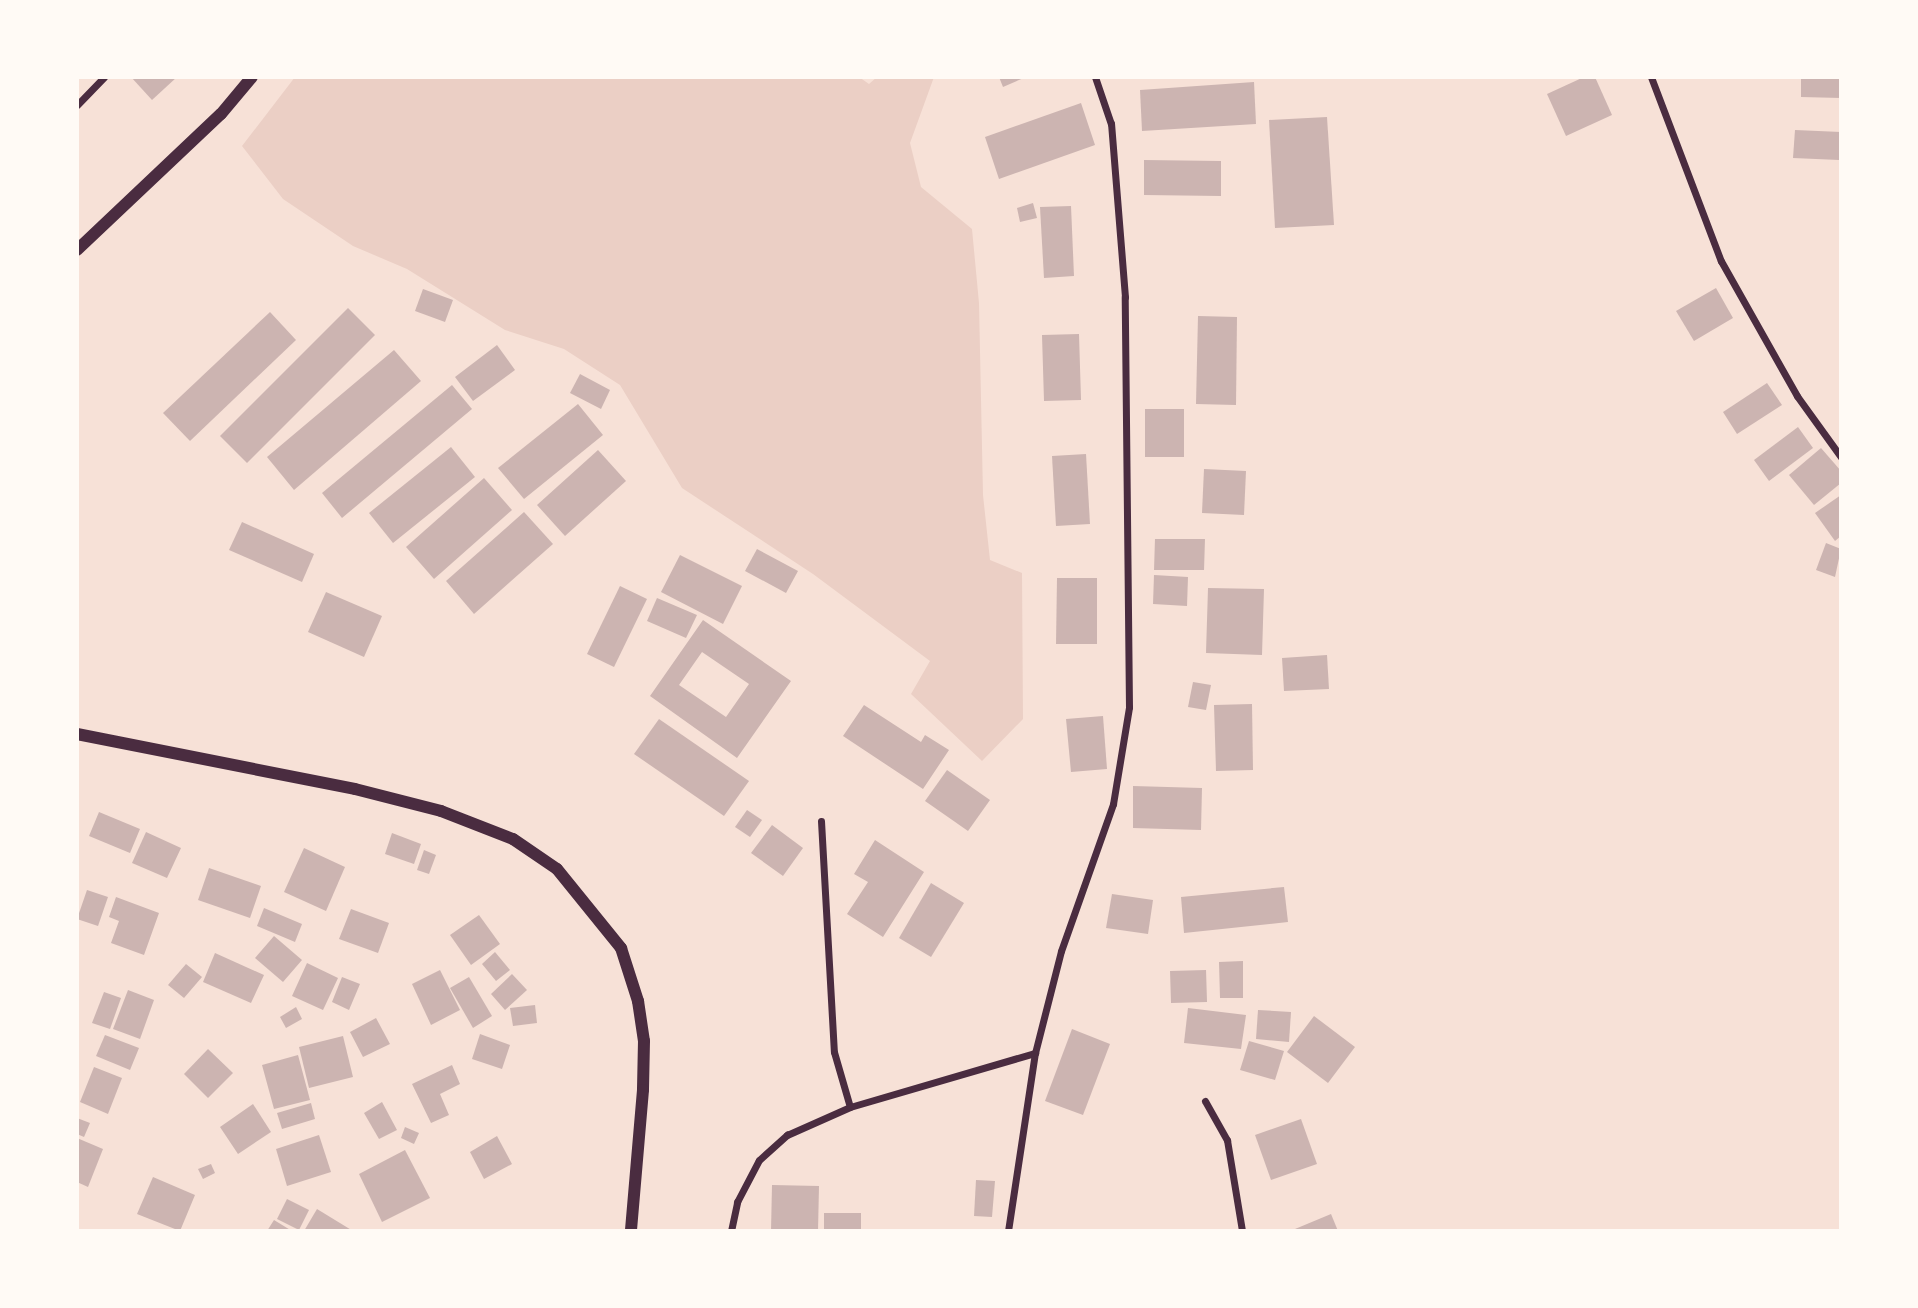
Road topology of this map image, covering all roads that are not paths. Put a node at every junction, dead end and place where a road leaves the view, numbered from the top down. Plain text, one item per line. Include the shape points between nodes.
1 (104, 77) edge
2 (252, 77) edge
3 (1095, 77) edge
4 (1651, 77) edge
5 (77, 105) edge
6 (77, 250) edge
7 (1841, 457) edge
8 (77, 734) edge
9 (821, 821) dead end
10 (1035, 1053) junction
11 (1205, 1101) dead end
12 (850, 1107) junction
13 (631, 1231) edge
14 (731, 1231) edge
15 (1008, 1231) edge
16 (1242, 1231) edge

1 - 5 street
2 - 6 street via 221,114
3 - 10 street via 1111,124 1124,284 1129,707 1113,804 1061,951
4 - 7 street via 1721,261 1797,396
8 - 13 street via 355,789 441,811 513,839 557,869 621,948 638,1001 644,1041 643,1090
9 - 12 street via 834,1052
10 - 12 street
10 - 15 street
11 - 16 street via 1227,1140
12 - 14 street via 787,1135 760,1160 737,1202

